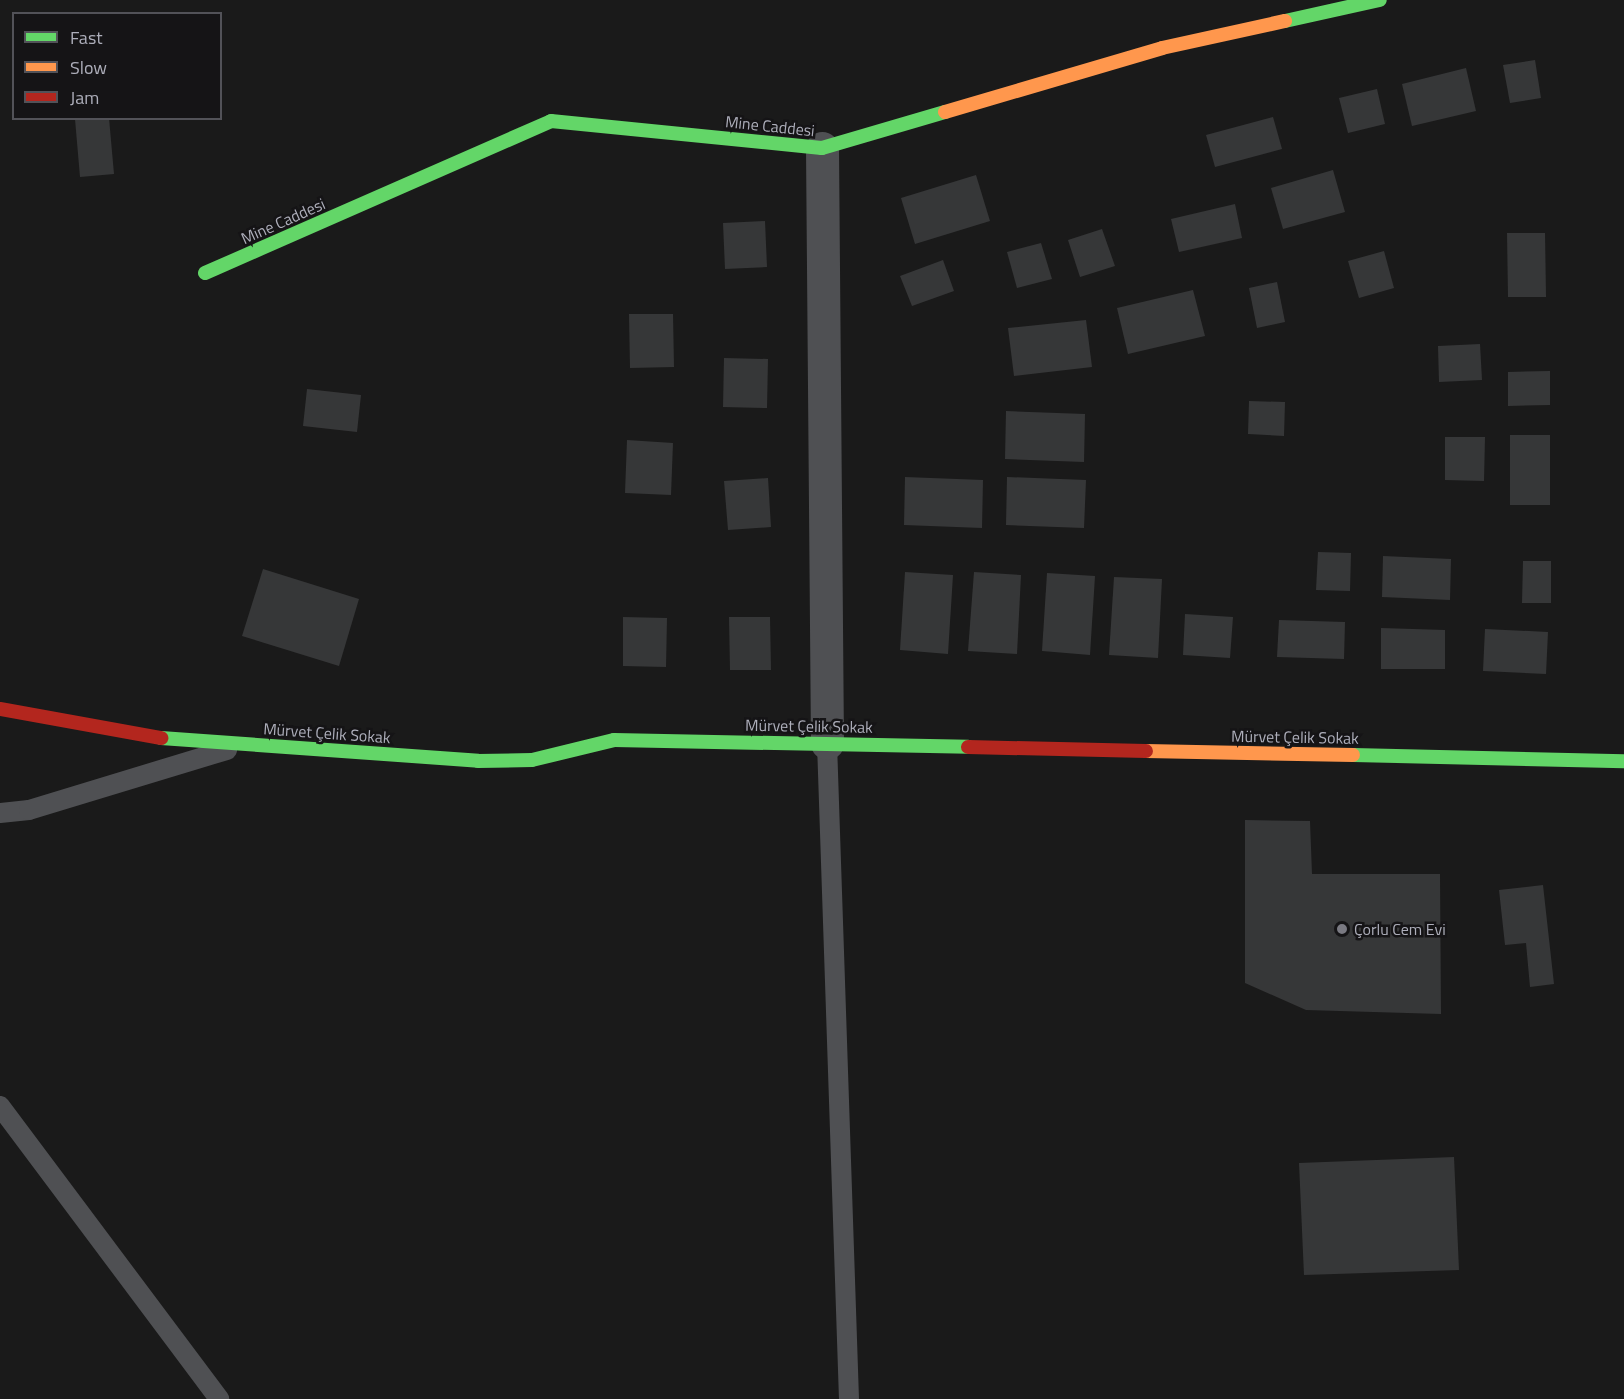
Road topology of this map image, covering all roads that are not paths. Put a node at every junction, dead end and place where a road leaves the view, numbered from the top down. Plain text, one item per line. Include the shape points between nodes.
1 (1380, 0) edge
2 (822, 148) junction
3 (205, 273) dead end
4 (0, 709) edge
5 (827, 743) junction
6 (235, 747) junction
7 (1624, 761) edge
8 (0, 813) edge
9 (0, 1106) edge
10 (219, 1399) edge
11 (849, 1399) edge

1 - 2 street, Mine Caddesi via 1162,48
2 - 3 street, Mine Caddesi via 551,121
2 - 5 street
4 - 6 street, Mürvet Çelik Sokak via 123,735
5 - 6 street, Mürvet Çelik Sokak via 614,740 532,760 478,761 270,743
5 - 7 street, Mürvet Çelik Sokak
5 - 11 lane
6 - 8 lane via 29,810
9 - 10 lane

